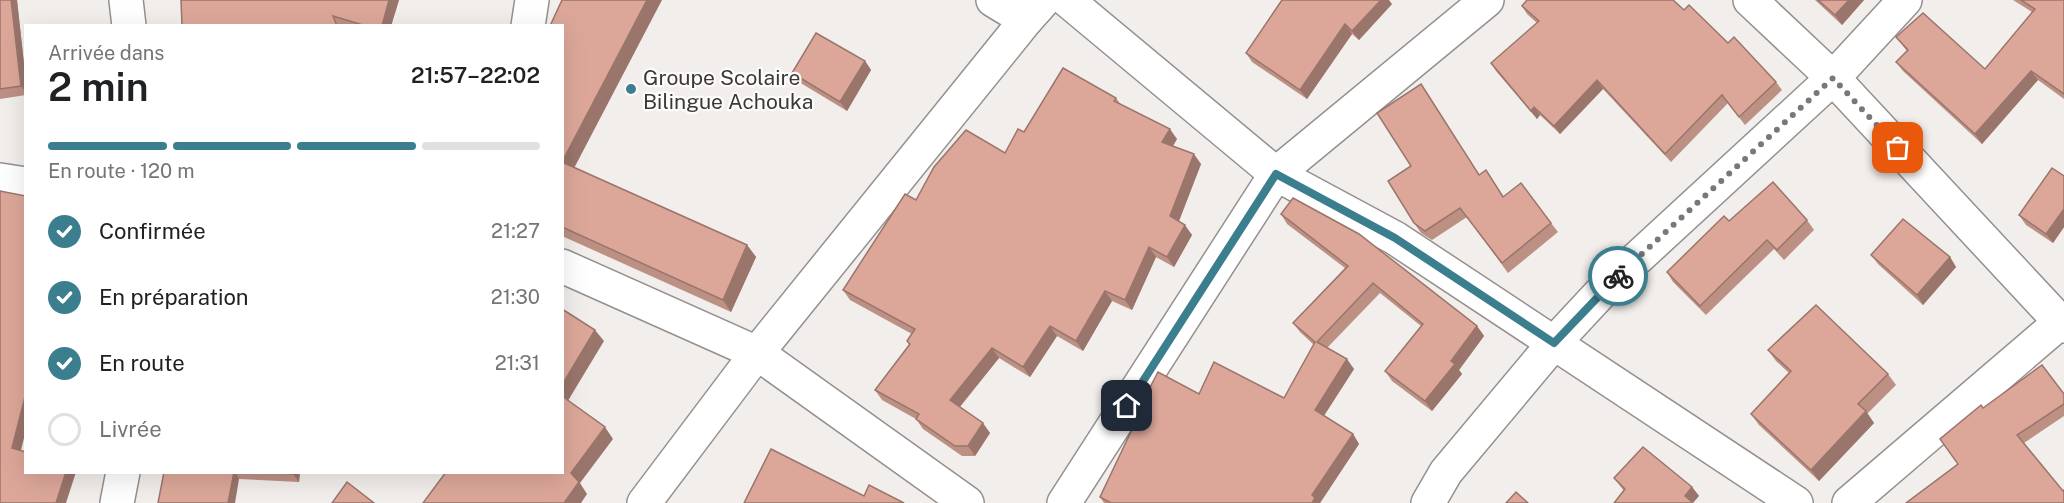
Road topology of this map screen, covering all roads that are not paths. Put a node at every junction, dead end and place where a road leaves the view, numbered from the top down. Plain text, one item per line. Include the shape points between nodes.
1 (126, 0) edge
2 (532, 0) edge
3 (993, 0) edge
4 (1068, 0) edge
5 (1487, 0) edge
6 (1750, 0) edge
7 (1905, 0) edge
8 (1035, 10) edge
9 (129, 24) edge
10 (528, 24) edge
11 (1833, 78) junction
12 (1276, 174) junction
13 (0, 180) edge
14 (24, 184) edge
15 (564, 267) edge
16 (2063, 322) edge
17 (1554, 343) junction
18 (757, 353) junction
19 (123, 474) edge
20 (117, 503) edge
21 (644, 503) edge
22 (968, 503) edge
23 (1064, 503) edge
24 (1428, 503) edge
25 (1796, 503) edge
26 (1849, 503) edge

1 - 9 street
2 - 10 street
3 - 8 street
4 - 12 street
5 - 12 street
6 - 11 street
7 - 11 street
8 - 18 street
11 - 16 street
11 - 17 street via 1607,286
12 - 17 street via 1395,238
12 - 23 street
13 - 14 street
15 - 18 street
16 - 26 street
17 - 24 street via 1446,472
17 - 25 street
18 - 21 street
18 - 22 street
19 - 20 street

